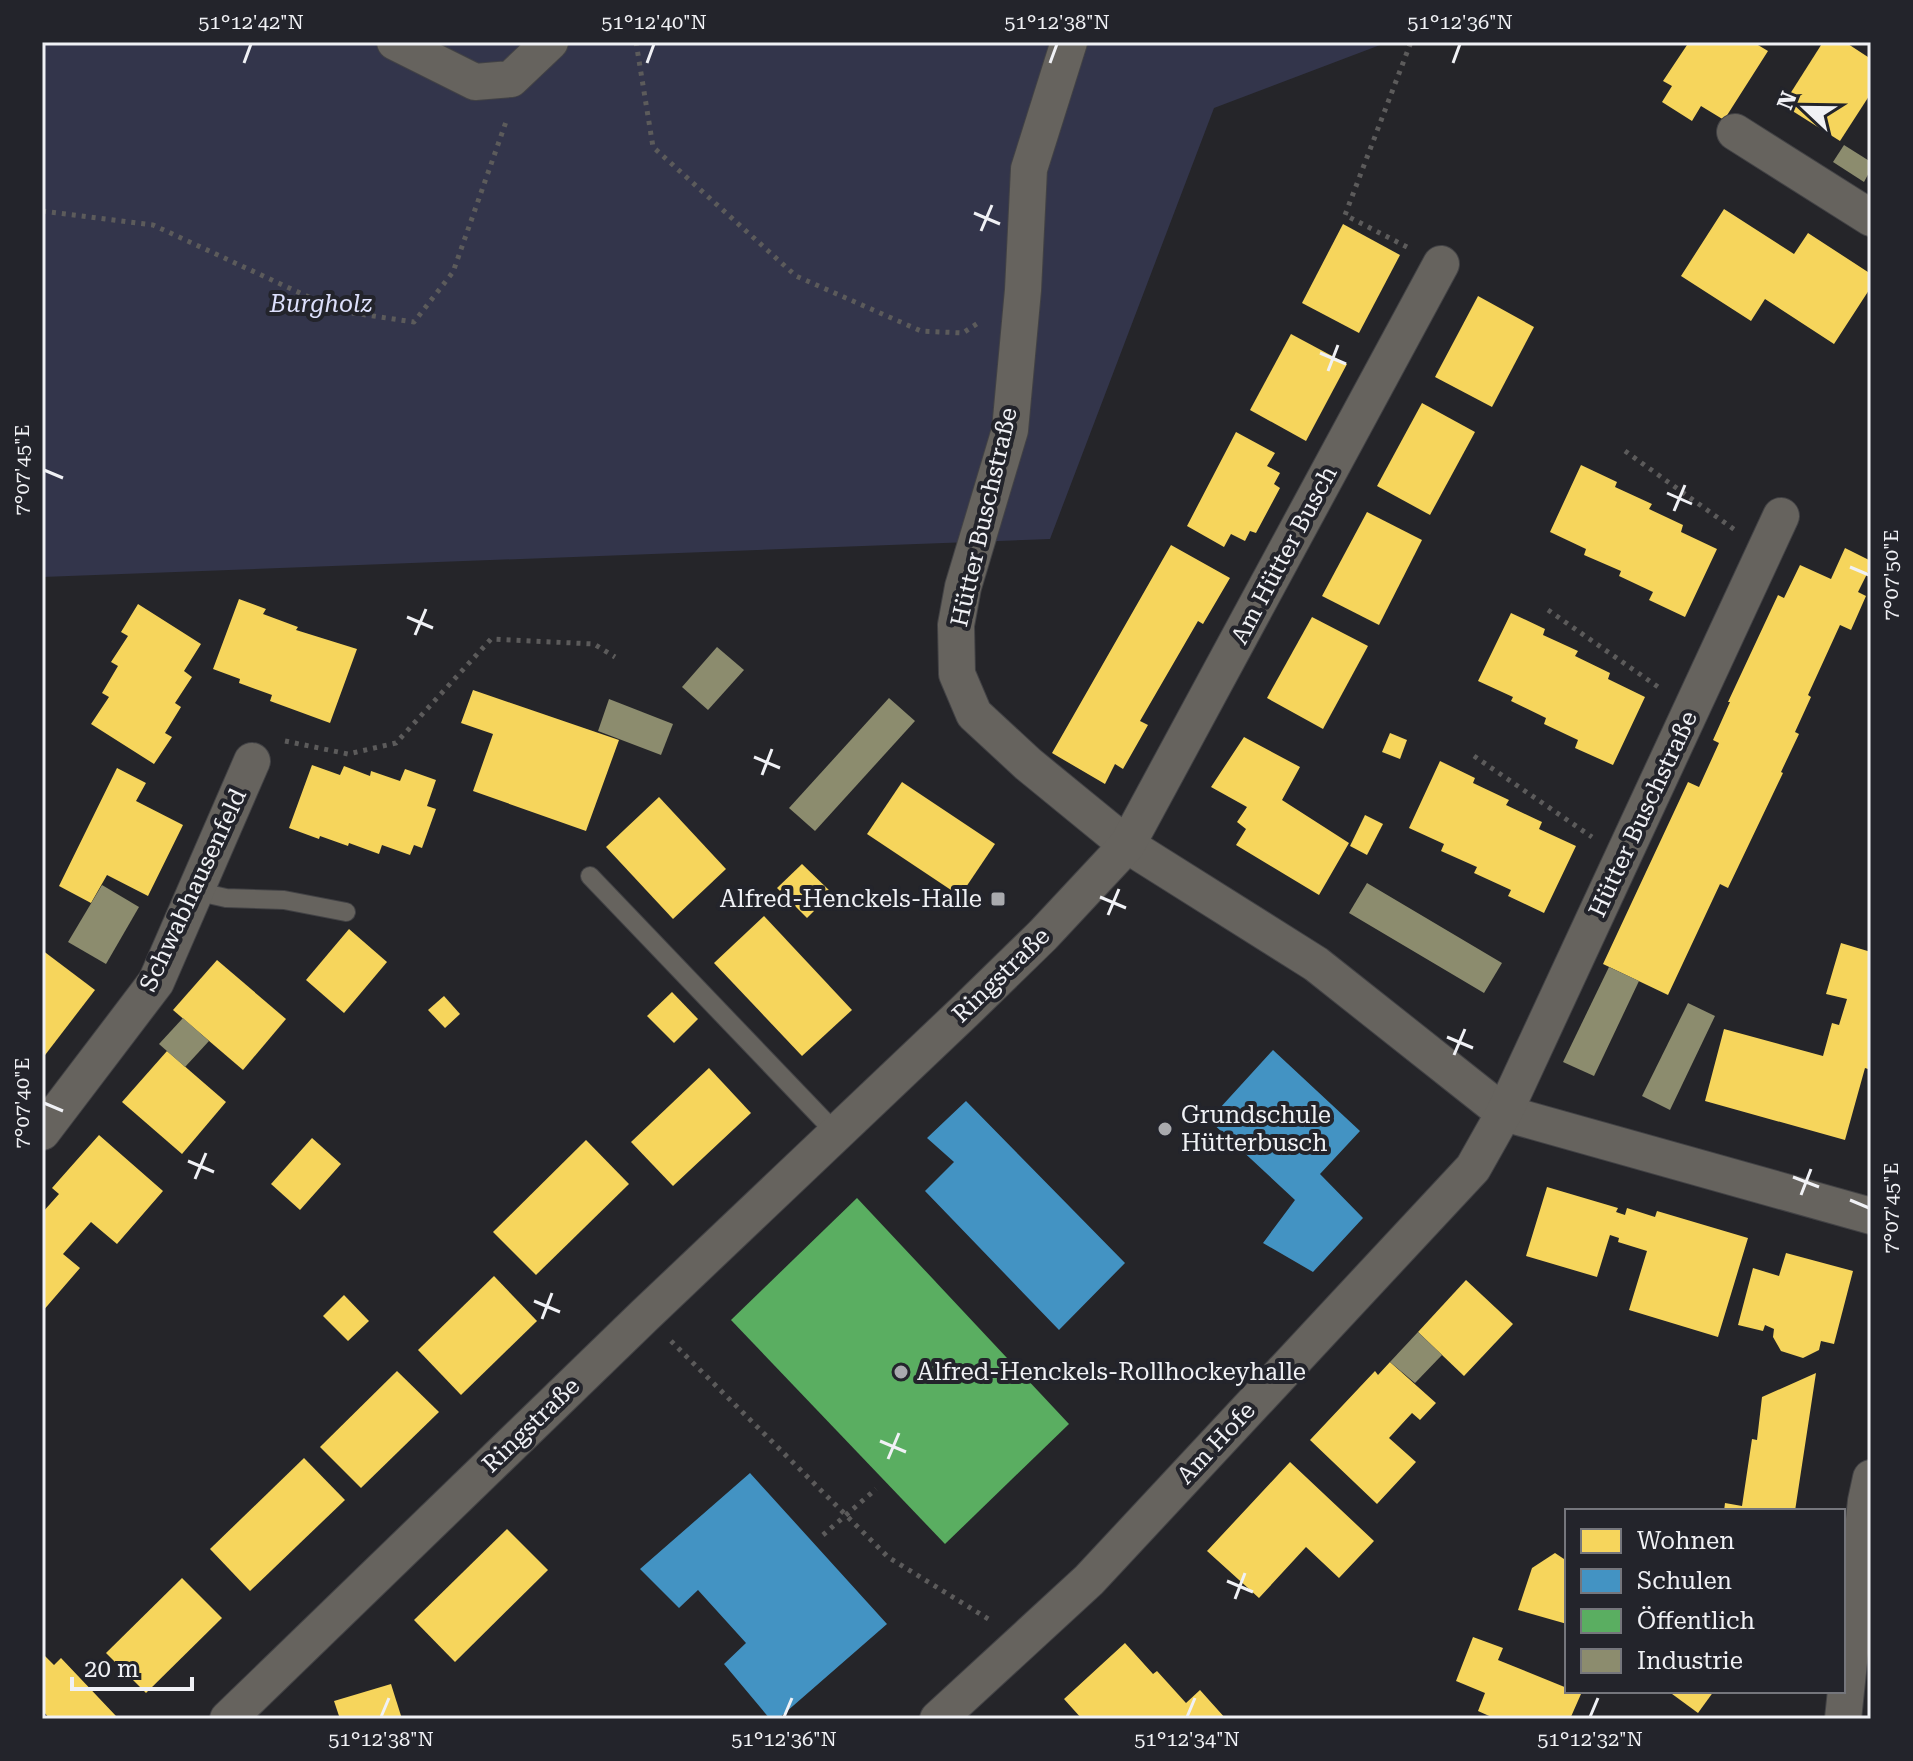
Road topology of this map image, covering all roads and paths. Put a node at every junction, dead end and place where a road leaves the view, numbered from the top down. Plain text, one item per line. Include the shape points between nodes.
1 (395, 42) edge
2 (550, 42) edge
3 (636, 42) edge
4 (1069, 42) edge
5 (1411, 42) edge
6 (511, 79) junction
7 (1735, 132) dead end
8 (42, 211) edge
9 (1871, 218) edge
10 (1441, 264) joint
11 (963, 333) dead end
12 (1625, 451) dead end
13 (1781, 516) dead end
14 (1765, 552) junction
15 (1548, 610) dead end
16 (615, 657) dead end
17 (1692, 710) junction
18 (1474, 756) dead end
19 (252, 761) joint
20 (1127, 845) junction
21 (1622, 858) junction
22 (590, 876) dead end
23 (195, 891) junction
24 (346, 912) dead end
25 (1504, 1113) junction
26 (42, 1132) edge
27 (835, 1132) junction
28 (1871, 1216) edge
29 (645, 1315) junction
30 (1871, 1478) edge
31 (876, 1489) dead end
32 (845, 1517) junction
33 (823, 1535) dead end
34 (1025, 1641) junction
35 (228, 1719) edge
36 (938, 1719) edge
37 (1843, 1719) edge

1 - 6 street via 475,82
2 - 6 street
3 - 11 path via 653,147 796,276 921,331
4 - 20 street, Hütter Buschstraße via 1029,169 1010,430 963,587 956,625 957,674 974,714
5 - 10 path via 1345,215
6 - 8 path via 513,102 453,272 414,322 339,311 153,225
7 - 9 street
10 - 20 street, Am Hütter Busch
12 - 14 path
13 - 14 street, Hütter Buschstraße
14 - 17 street, Hütter Buschstraße
15 - 17 path
16 - 19 path via 594,644 491,639 396,743 348,754 269,738
17 - 21 street, Hütter Buschstraße
18 - 21 path
19 - 23 street, Schwabhausenfeld
20 - 25 street, Hütter Buschstraße via 1316,964
20 - 27 street, Ringstraße via 1043,935
21 - 25 street, Hütter Buschstraße
22 - 27 lane
23 - 24 lane
23 - 26 street, Schwabhausenfeld via 156,982
25 - 28 street, Hütter Buschstraße
25 - 34 street, Am Hofe via 1473,1168 1089,1580
27 - 29 street, Ringstraße
29 - 32 path
29 - 35 street, Ringstraße
30 - 37 street
31 - 32 path
32 - 33 path
32 - 34 path via 888,1557
34 - 36 street, Am Hofe

